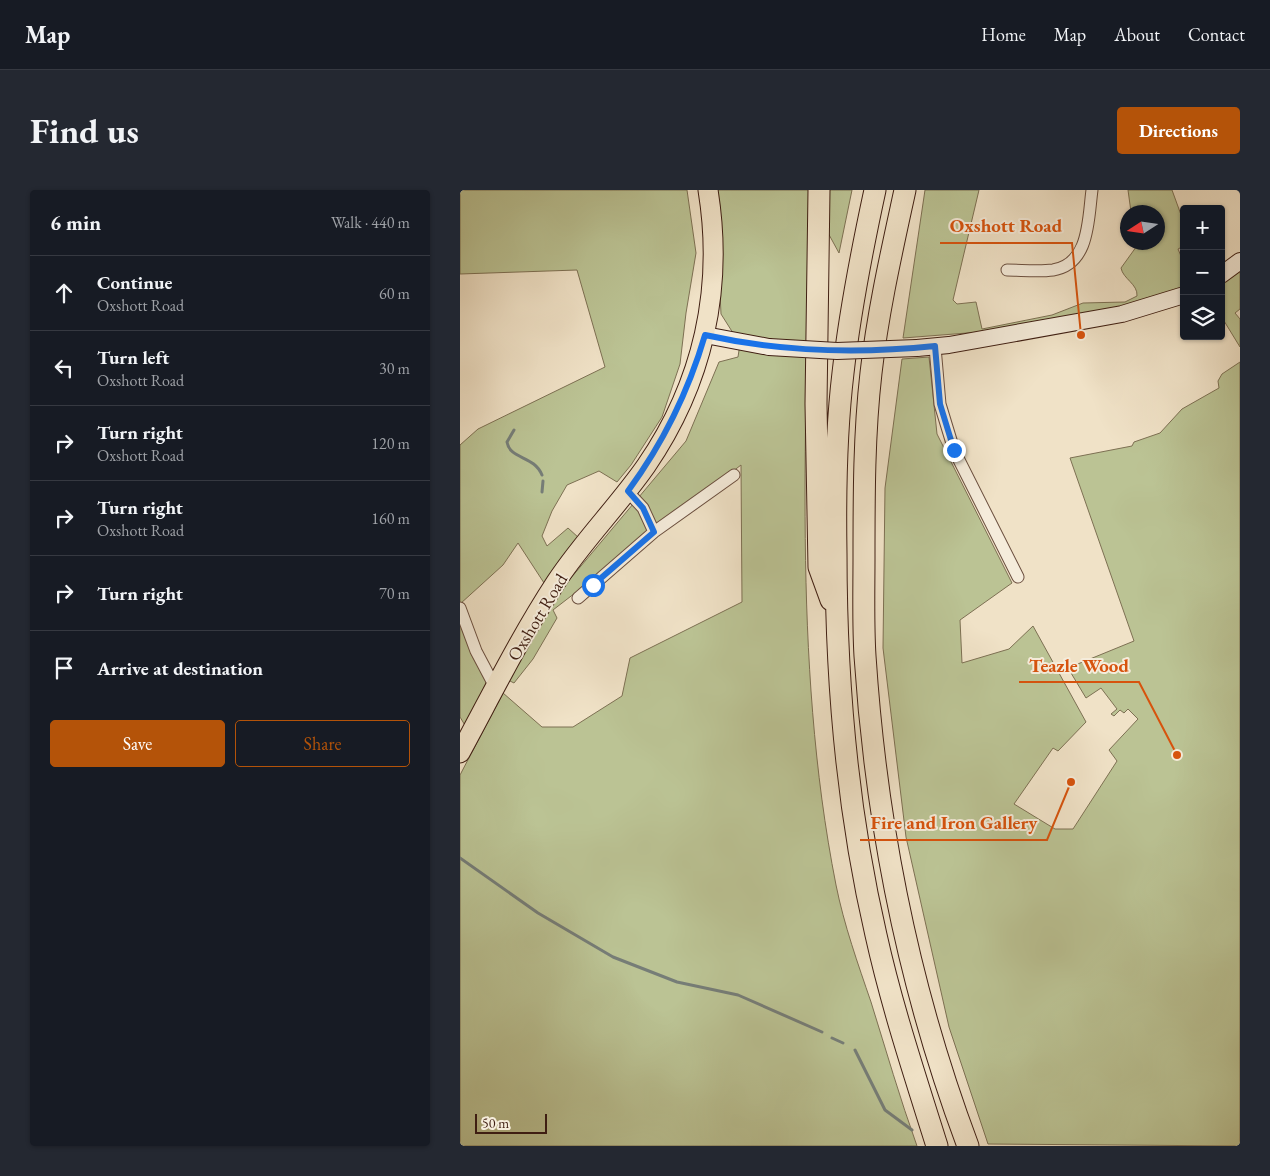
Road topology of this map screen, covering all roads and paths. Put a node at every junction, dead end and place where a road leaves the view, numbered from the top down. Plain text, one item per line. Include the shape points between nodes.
1 (708, 190) edge
2 (819, 190) edge
3 (874, 190) edge
4 (905, 190) edge
5 (1092, 190) edge
6 (1240, 261) edge
7 (1007, 270) dead end
8 (1225, 273) edge
9 (1180, 296) edge
10 (705, 335) junction
11 (935, 346) junction
12 (734, 475) dead end
13 (628, 491) junction
14 (654, 532) junction
15 (1018, 577) dead end
16 (578, 598) dead end
17 (460, 608) edge
18 (836, 614) junction
19 (495, 687) junction
20 (460, 753) edge
21 (938, 1146) edge
22 (968, 1146) edge

1 - 10 main road, Oxshott Road via 714,228 714,285
2 - 18 highway via 816,404 819,567
3 - 18 highway via 843,373 835,490
4 - 22 highway via 871,372 864,482 865,654 877,786 902,927 923,1012
5 - 7 street via 1084,244 1072,262 1052,270
6 - 8 main road
9 - 11 main road via 1122,314
10 - 11 main road, bridge via 769,347 837,351
10 - 13 main road, Oxshott Road via 680,408
11 - 15 street via 940,404 951,443
12 - 14 street, Oxshott Road
13 - 14 street via 643,508
13 - 19 main road, Oxshott Road via 557,581
14 - 16 street, Oxshott Road
17 - 19 street via 476,651
18 - 21 highway via 847,773 875,932 892,1003
19 - 20 main road, Oxshott Road

